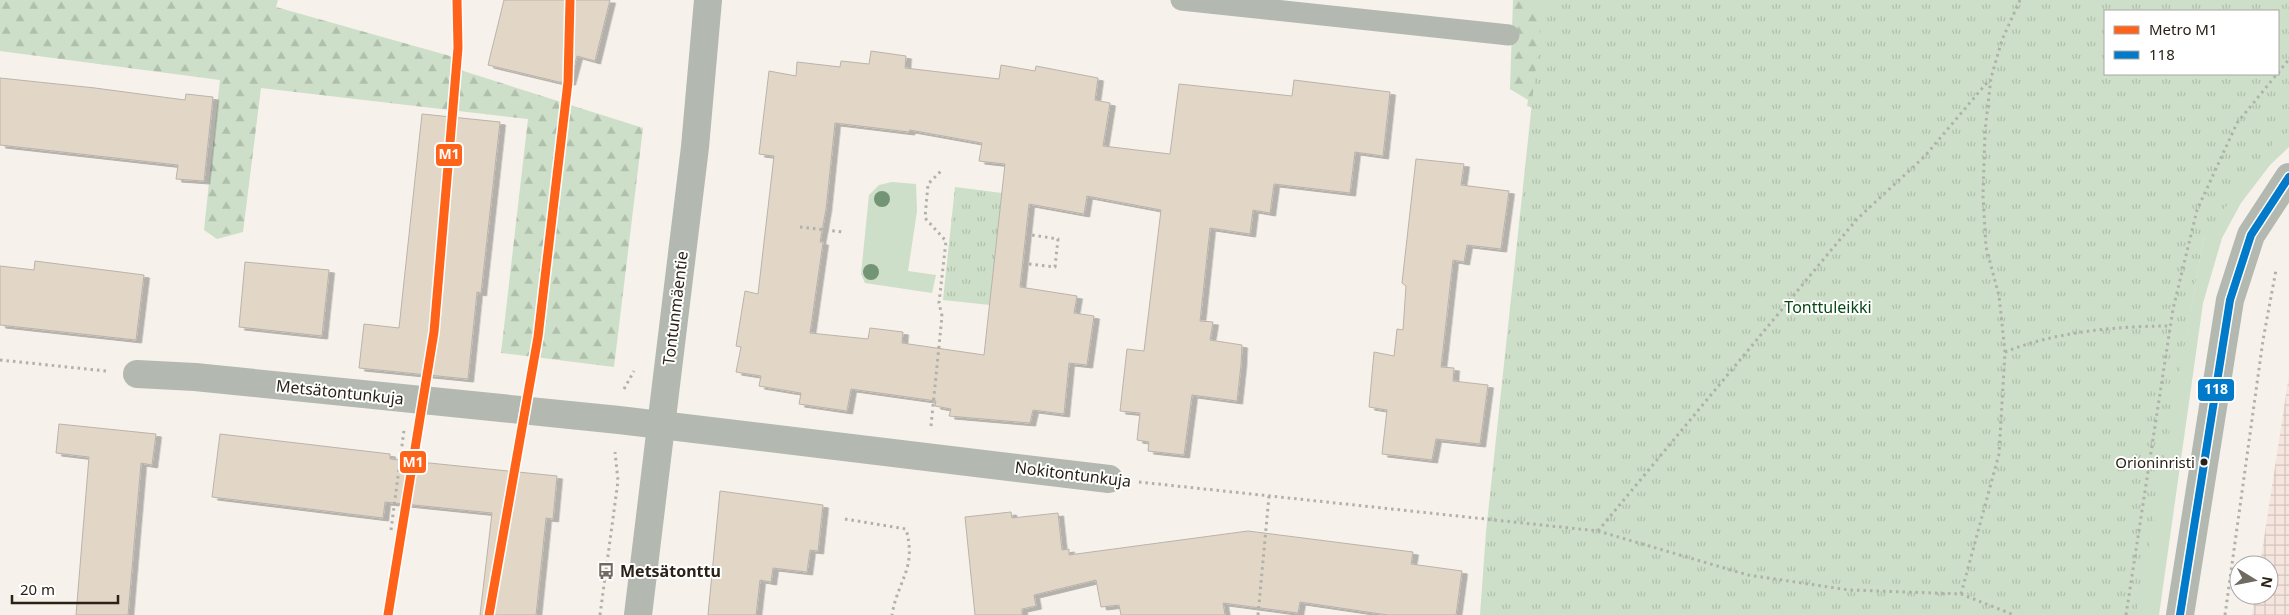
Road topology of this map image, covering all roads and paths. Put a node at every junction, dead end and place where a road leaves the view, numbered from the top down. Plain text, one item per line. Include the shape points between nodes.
1 (708, 0) edge
2 (1181, 0) edge
3 (2020, 0) edge
4 (1509, 35) dead end
5 (2289, 59) edge
6 (2279, 71) edge
7 (2275, 75) edge
8 (1991, 78) junction
9 (943, 169) dead end
10 (2289, 177) edge
11 (800, 227) dead end
12 (843, 232) dead end
13 (1032, 236) dead end
14 (1029, 264) dead end
15 (2277, 264) dead end
16 (2170, 326) junction
17 (2005, 352) junction
18 (0, 360) edge
19 (138, 374) joint
20 (662, 425) junction
21 (404, 426) dead end
22 (928, 457) junction
23 (1109, 479) joint
24 (1269, 496) junction
25 (845, 520) dead end
26 (391, 530) dead end
27 (1598, 531) junction
28 (1961, 594) junction
29 (638, 615) edge
30 (892, 615) edge
31 (1258, 615) edge
32 (2014, 615) edge
33 (2126, 615) edge
34 (2180, 615) edge
35 (2225, 615) edge

1 - 20 street, Tontunmäentie
2 - 4 lane
3 - 8 path via 2002,40
5 - 6 path
7 - 16 path via 2237,123 2197,210
8 - 17 path via 1983,196 1986,247 1998,296
8 - 27 path via 1925,156 1857,219
9 - 22 path via 928,184 925,218 946,242
10 - 34 street via 2251,235 2230,300
11 - 12 path
13 - 14 path via 1058,238 1055,267
15 - 35 path via 2263,340
16 - 17 path via 2103,330 2026,344
16 - 33 path
17 - 28 path via 1999,454
18 - 19 path
19 - 20 street, Metsätontunkuja via 195,377
20 - 22 street, Nokitontunkuja
20 - 29 street, Tontunmäentie
21 - 26 path
22 - 23 street, Nokitontunkuja
23 - 24 path, Nokitontunkuja
24 - 27 path, Nokitontunkuja
24 - 31 path
25 - 30 path via 906,529 910,549 908,570
27 - 28 path, Nokitontunkuja via 1748,575 1849,590
28 - 32 path, Nokitontunkuja

